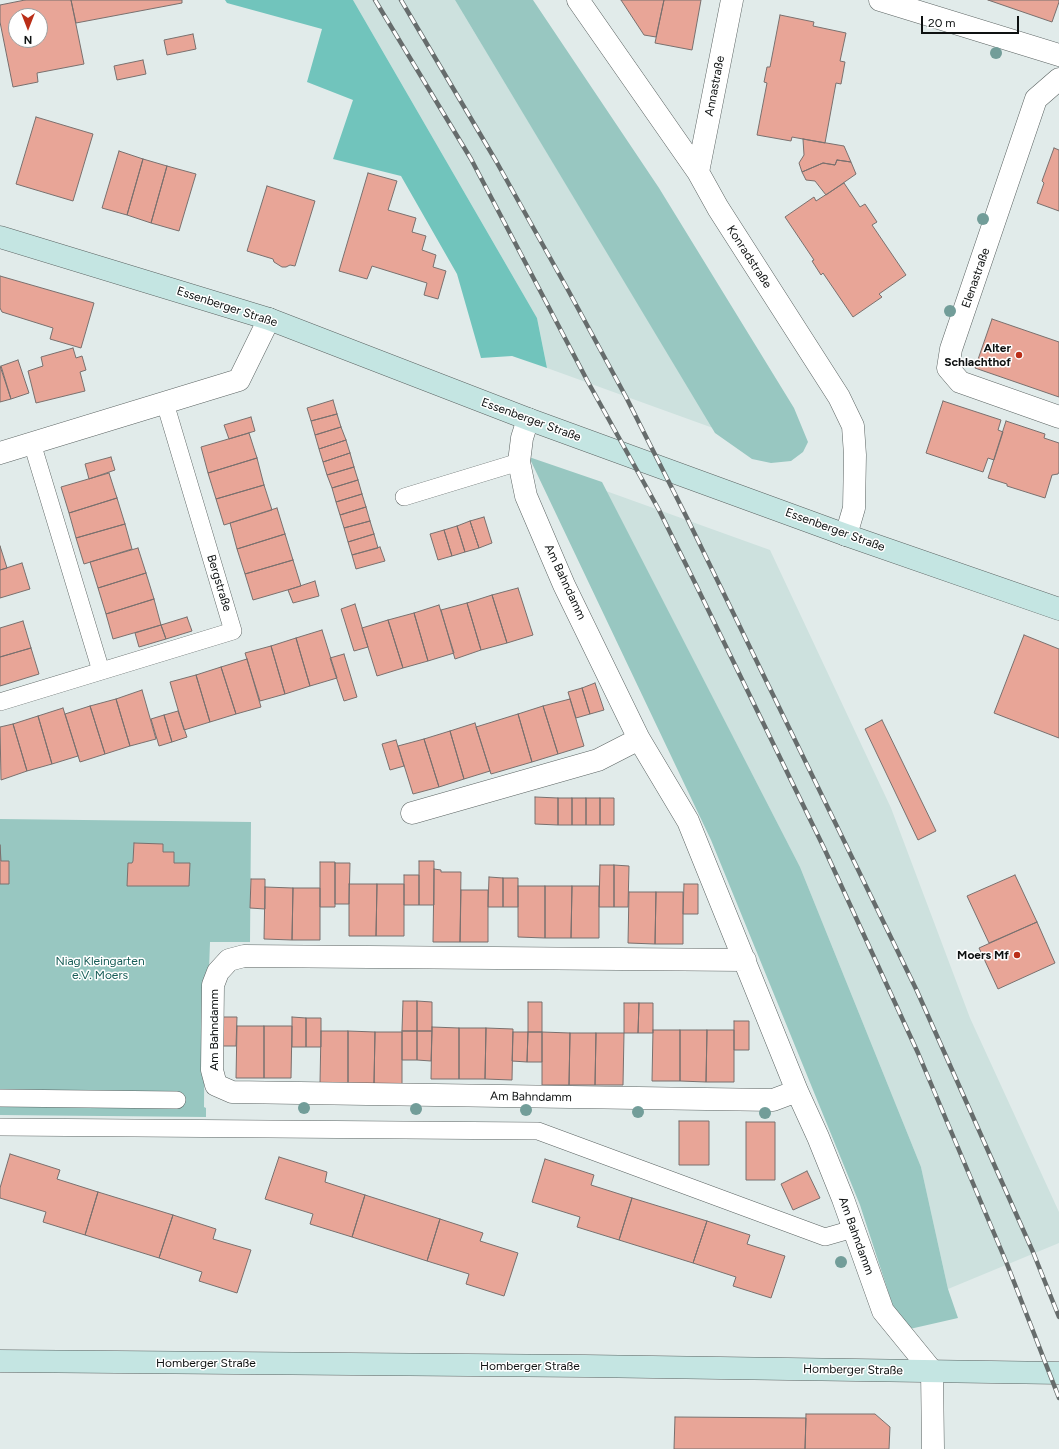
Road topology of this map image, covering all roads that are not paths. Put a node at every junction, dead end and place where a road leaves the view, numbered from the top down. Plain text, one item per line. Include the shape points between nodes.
1 (578, 0) edge
2 (732, 0) edge
3 (880, 0) edge
4 (1059, 55) edge
5 (1059, 80) edge
6 (698, 172) junction
7 (0, 237) edge
8 (269, 319) junction
9 (165, 403) junction
10 (1059, 417) edge
11 (528, 419) junction
12 (32, 443) junction
13 (0, 453) edge
14 (519, 462) junction
15 (404, 497) dead end
16 (846, 535) junction
17 (1059, 609) edge
18 (101, 671) junction
19 (0, 702) edge
20 (639, 739) junction
21 (412, 813) dead end
22 (745, 960) junction
23 (797, 1091) junction
24 (0, 1098) edge
25 (177, 1100) dead end
26 (0, 1127) edge
27 (853, 1229) junction
28 (0, 1362) edge
29 (932, 1371) junction
30 (1059, 1373) edge
31 (933, 1449) edge

1 - 6 street, Konradstraße
2 - 6 street, Annastraße
3 - 4 street
5 - 10 street, Elenastraße via 1036,99 951,349 948,368 960,382
6 - 16 street, Konradstraße via 718,208 839,397 853,426 854,508
7 - 8 street, Essenberger Straße
8 - 9 street via 239,380
8 - 11 street, Essenberger Straße
9 - 12 street
9 - 18 lane, Bergstraße via 233,631
11 - 14 street, Am Bahndamm
11 - 16 street, Essenberger Straße
12 - 13 street
12 - 18 lane
14 - 15 lane
14 - 20 street, Am Bahndamm via 526,496 564,585
16 - 17 street, Essenberger Straße
18 - 19 lane, Bergstraße
20 - 21 street via 598,760
20 - 22 street, Am Bahndamm via 688,821
22 - 23 street, Am Bahndamm
22 - 23 street, Am Bahndamm via 244,956 229,960 218,972 213,985 212,1070 216,1086 232,1092 773,1100
23 - 27 street, Am Bahndamm via 818,1137
24 - 25 lane
26 - 27 lane via 538,1131 824,1237
27 - 29 street, Am Bahndamm via 883,1311
28 - 29 street, Homberger Straße
29 - 30 street, Homberger Straße
29 - 31 street

